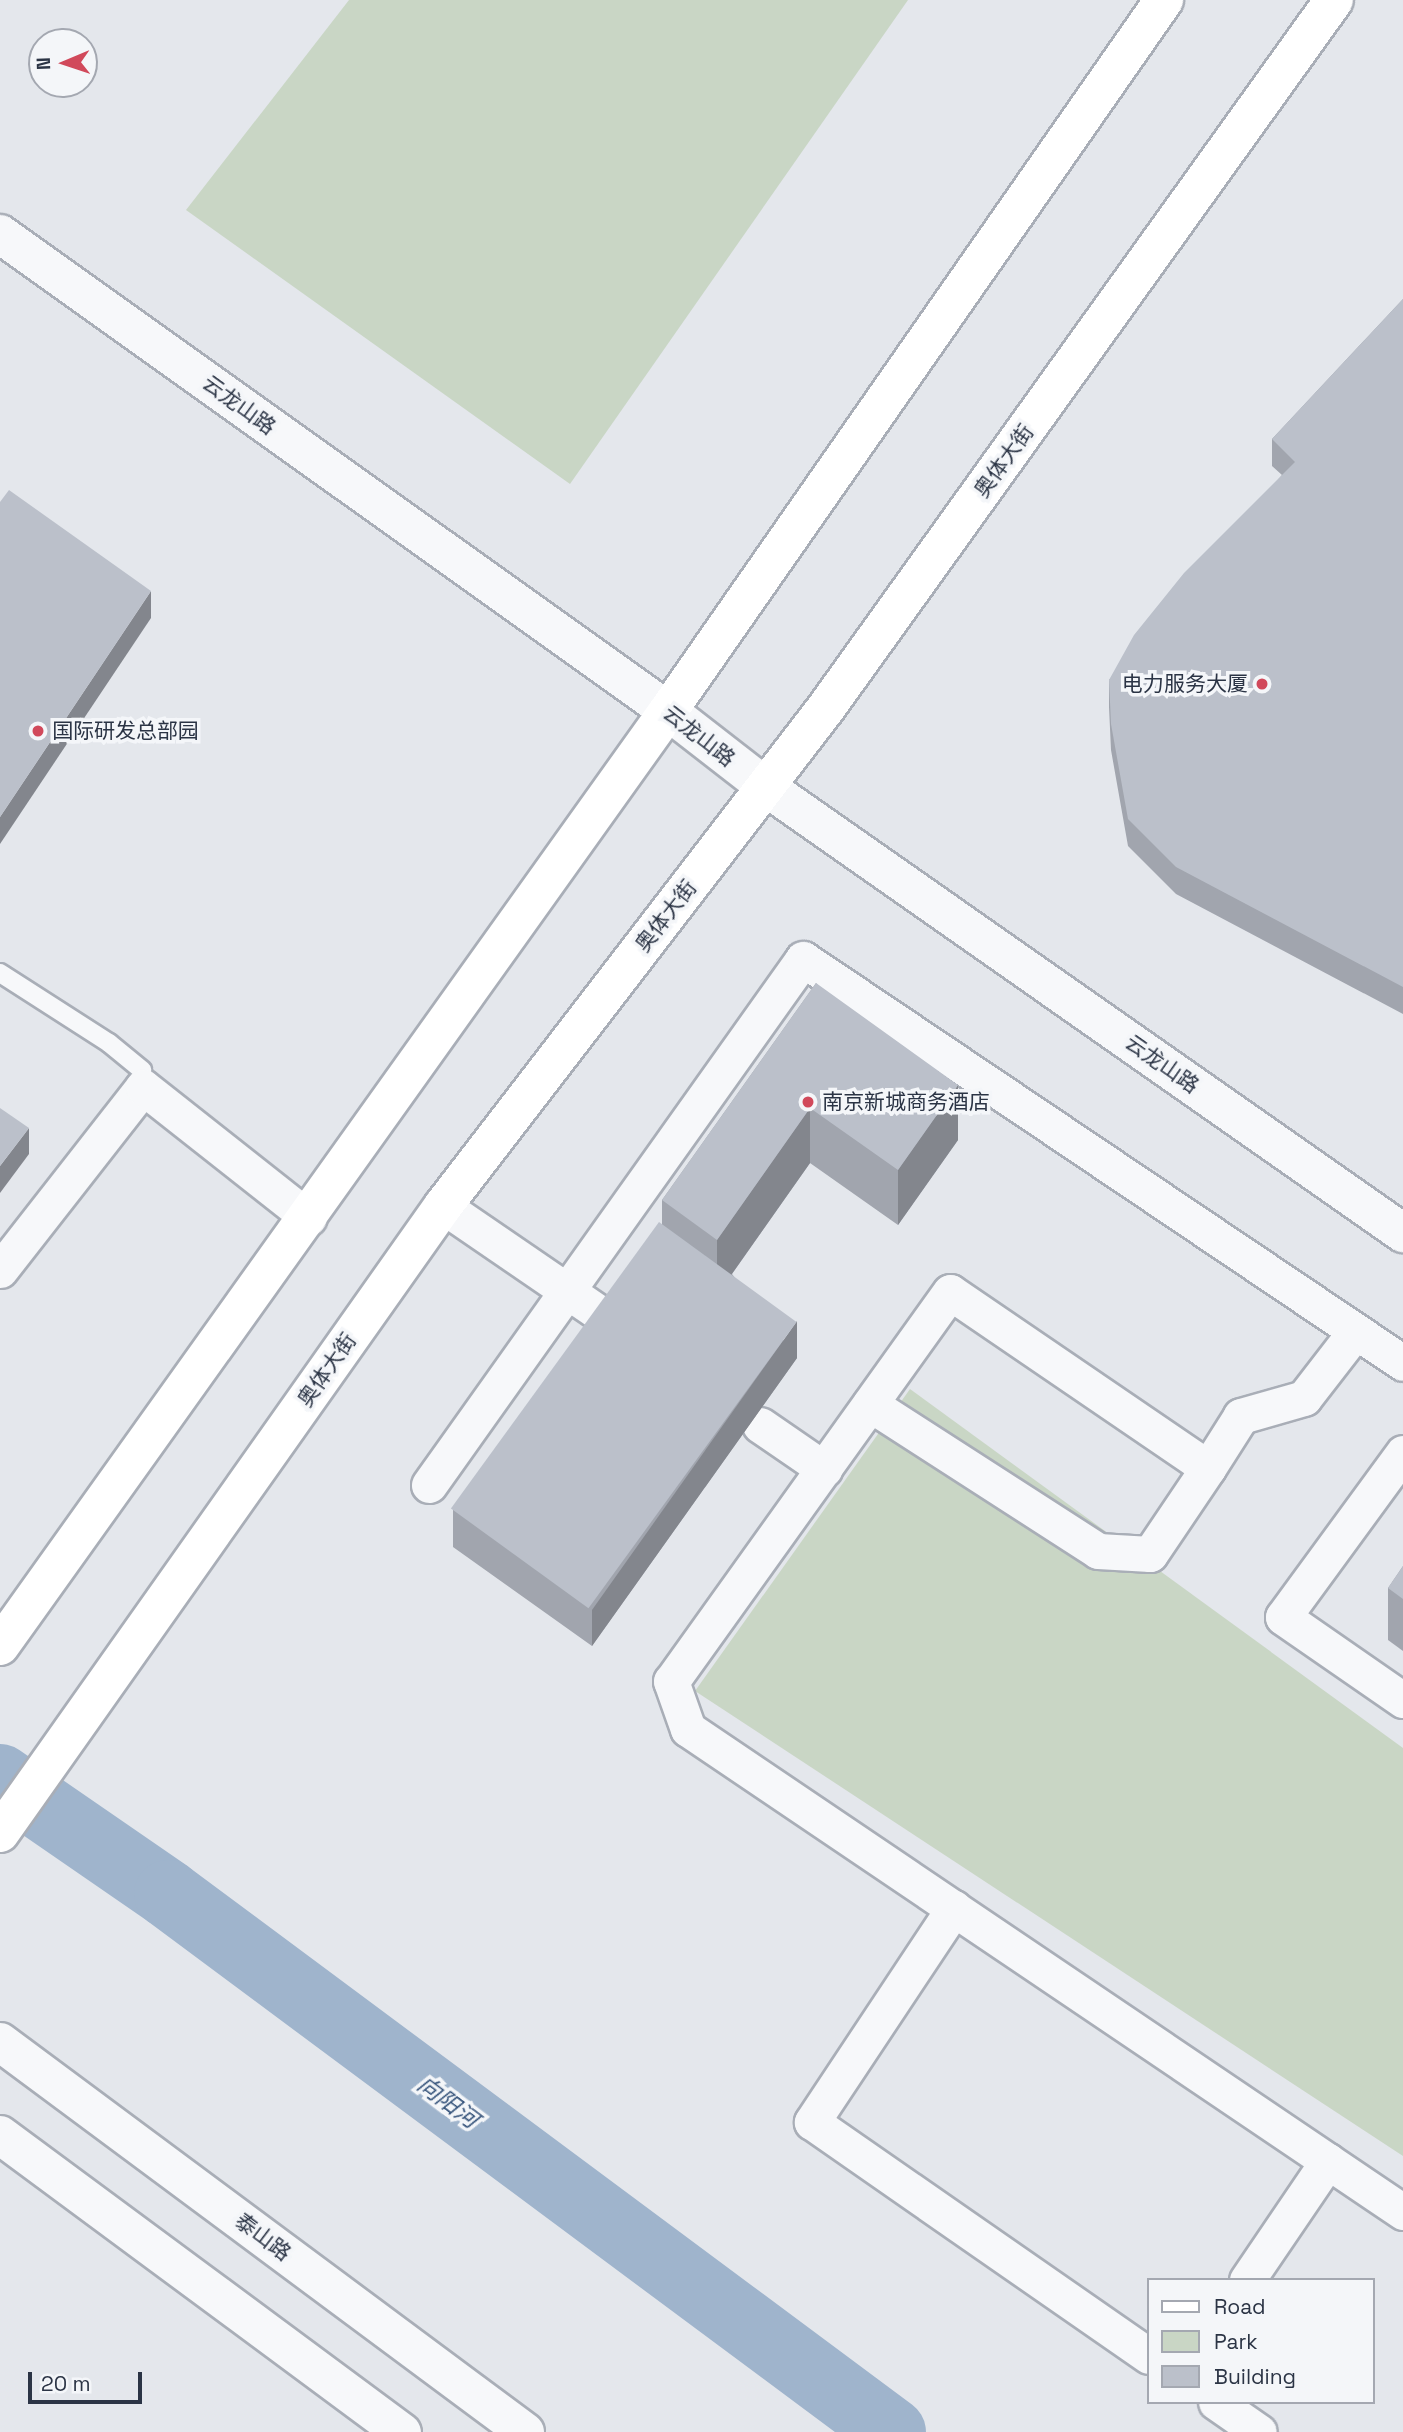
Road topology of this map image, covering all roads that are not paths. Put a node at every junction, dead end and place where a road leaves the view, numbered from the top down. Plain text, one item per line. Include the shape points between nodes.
1 (1164, 0) edge
2 (1335, 0) edge
3 (0, 234) edge
4 (667, 711) junction
5 (766, 788) junction
6 (0, 973) edge
7 (142, 1070) dead end
8 (443, 1206) junction
9 (309, 1218) junction
10 (1403, 1233) edge
11 (0, 1270) edge
12 (567, 1291) junction
13 (605, 1317) edge
14 (1355, 1332) junction
15 (1403, 1363) edge
16 (870, 1404) junction
17 (760, 1425) edge
18 (1403, 1453) edge
19 (1208, 1468) junction
20 (824, 1469) junction
21 (429, 1485) dead end
22 (0, 1646) edge
23 (1403, 1700) edge
24 (0, 1833) edge
25 (954, 1908) junction
26 (0, 2042) edge
27 (0, 2135) edge
28 (1328, 2161) junction
29 (1403, 2212) edge
30 (1248, 2278) edge
31 (1148, 2355) edge
32 (1219, 2404) edge
33 (402, 2432) edge
34 (525, 2432) edge
35 (1259, 2432) edge

1 - 4 main road
2 - 5 main road, 奥体大街
3 - 4 street, 云龙山路
4 - 5 street, 云龙山路
4 - 9 main road
5 - 8 main road, 奥体大街
5 - 10 street, 云龙山路
6 - 7 lane via 109,1043
8 - 12 street
8 - 24 main road, 奥体大街
9 - 11 street via 143,1087
9 - 22 main road
12 - 13 street
12 - 14 street via 803,959
12 - 21 street
14 - 15 street
14 - 19 street via 1304,1398 1241,1416
16 - 19 street via 1098,1551 1150,1554
16 - 19 street via 950,1292
16 - 20 street
17 - 20 street
18 - 23 street via 1283,1617
20 - 25 street via 671,1681 688,1728
25 - 28 street
25 - 31 street via 812,2122
26 - 34 street, 泰山路
27 - 33 street
28 - 29 street
28 - 30 street
32 - 35 street

